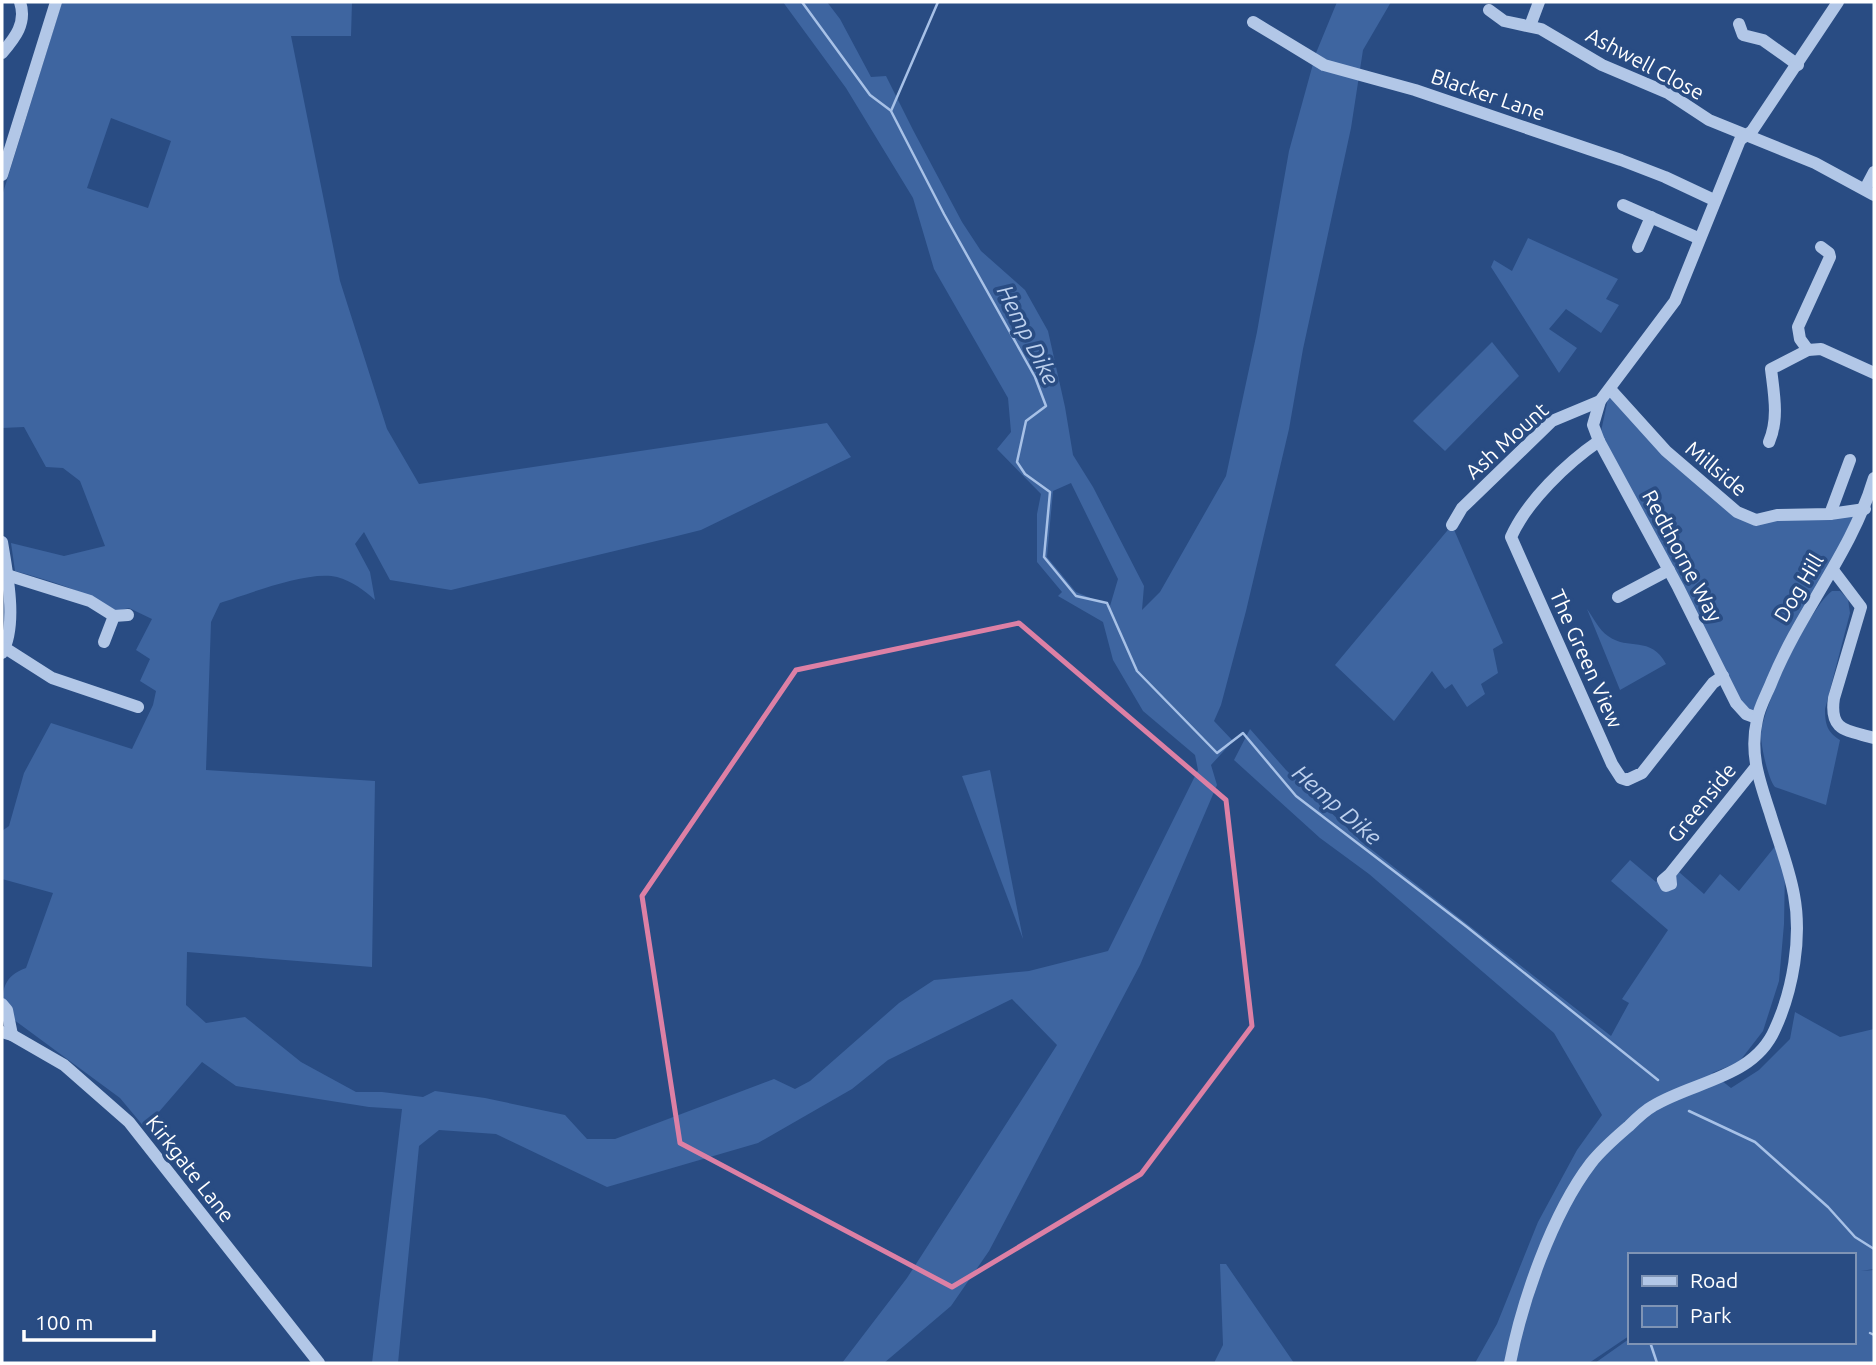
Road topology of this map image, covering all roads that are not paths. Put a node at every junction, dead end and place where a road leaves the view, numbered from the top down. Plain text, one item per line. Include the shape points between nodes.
1 (20, 2) edge
2 (56, 2) edge
3 (1539, 2) edge
4 (1838, 2) edge
5 (1489, 10) dead end
6 (1253, 22) dead end
7 (1739, 24) dead end
8 (1530, 26) junction
9 (2, 53) edge
10 (1798, 65) junction
11 (1746, 135) junction
12 (1874, 172) edge
13 (2, 175) edge
14 (1870, 192) edge
15 (1714, 200) junction
16 (1623, 205) dead end
17 (1651, 217) junction
18 (1698, 238) junction
19 (1638, 247) dead end
20 (1821, 247) dead end
21 (1808, 350) junction
22 (1874, 373) edge
23 (1610, 389) junction
24 (1600, 401) junction
25 (1599, 441) junction
26 (1769, 442) dead end
27 (1850, 460) dead end
28 (1874, 478) edge
29 (1865, 509) junction
30 (1830, 514) junction
31 (1452, 525) dead end
32 (2, 542) edge
33 (1669, 570) junction
34 (1833, 570) junction
35 (7, 575) junction
36 (1618, 597) dead end
37 (1868, 608) edge
38 (128, 615) dead end
39 (114, 616) junction
40 (104, 642) dead end
41 (3, 651) edge
42 (1723, 676) junction
43 (138, 707) dead end
44 (1757, 718) junction
45 (1874, 737) edge
46 (1755, 768) junction
47 (1670, 874) dead end
48 (2, 1004) edge
49 (7, 1034) edge
50 (318, 1363) edge
51 (1510, 1363) edge

1 - 9 street via 20,29
2 - 13 street
3 - 8 street
4 - 10 street
5 - 8 street, Ashwell Close via 1504,21
6 - 15 street, Blacker Lane via 1324,65 1415,90 1628,163
7 - 10 street via 1743,35 1763,40
8 - 11 street, Ashwell Close
10 - 11 street
11 - 14 street, Ashwell Close
11 - 15 street
12 - 14 street
15 - 18 street
16 - 17 street
17 - 18 street
17 - 19 street
18 - 23 street via 1675,301
20 - 21 street via 1830,257 1798,327
21 - 22 street via 1821,349
21 - 26 street via 1772,369 1775,414
23 - 24 street
23 - 30 street, Millside via 1666,451 1748,519
24 - 25 street, Redthorne Way via 1593,425
24 - 31 street, Ash Mount via 1552,421 1462,508
25 - 33 street, Redthorne Way
25 - 42 street, The Green View via 1575,458 1519,519 1511,537 1621,778 1628,780 1642,773
27 - 30 street
28 - 29 street, Dog Hill
29 - 30 street, Millside
29 - 34 street, Dog Hill
32 - 35 street
33 - 36 street
33 - 42 street, Redthorne Way
34 - 37 street
34 - 44 street, Dog Hill via 1791,639
35 - 39 street via 90,601
35 - 41 street via 9,627
37 - 45 street via 1832,711 1839,727
38 - 39 street
39 - 40 street
41 - 43 street via 52,678
42 - 44 street, Redthorne Way via 1740,708
44 - 46 street
46 - 47 street, Greenside
46 - 51 street via 1791,880 1797,917 1796,947 1777,1026 1758,1056 1650,1107 1590,1165 1549,1242
48 - 49 street via 7,1010
49 - 50 street, Kirkgate Lane via 64,1065 129,1122

